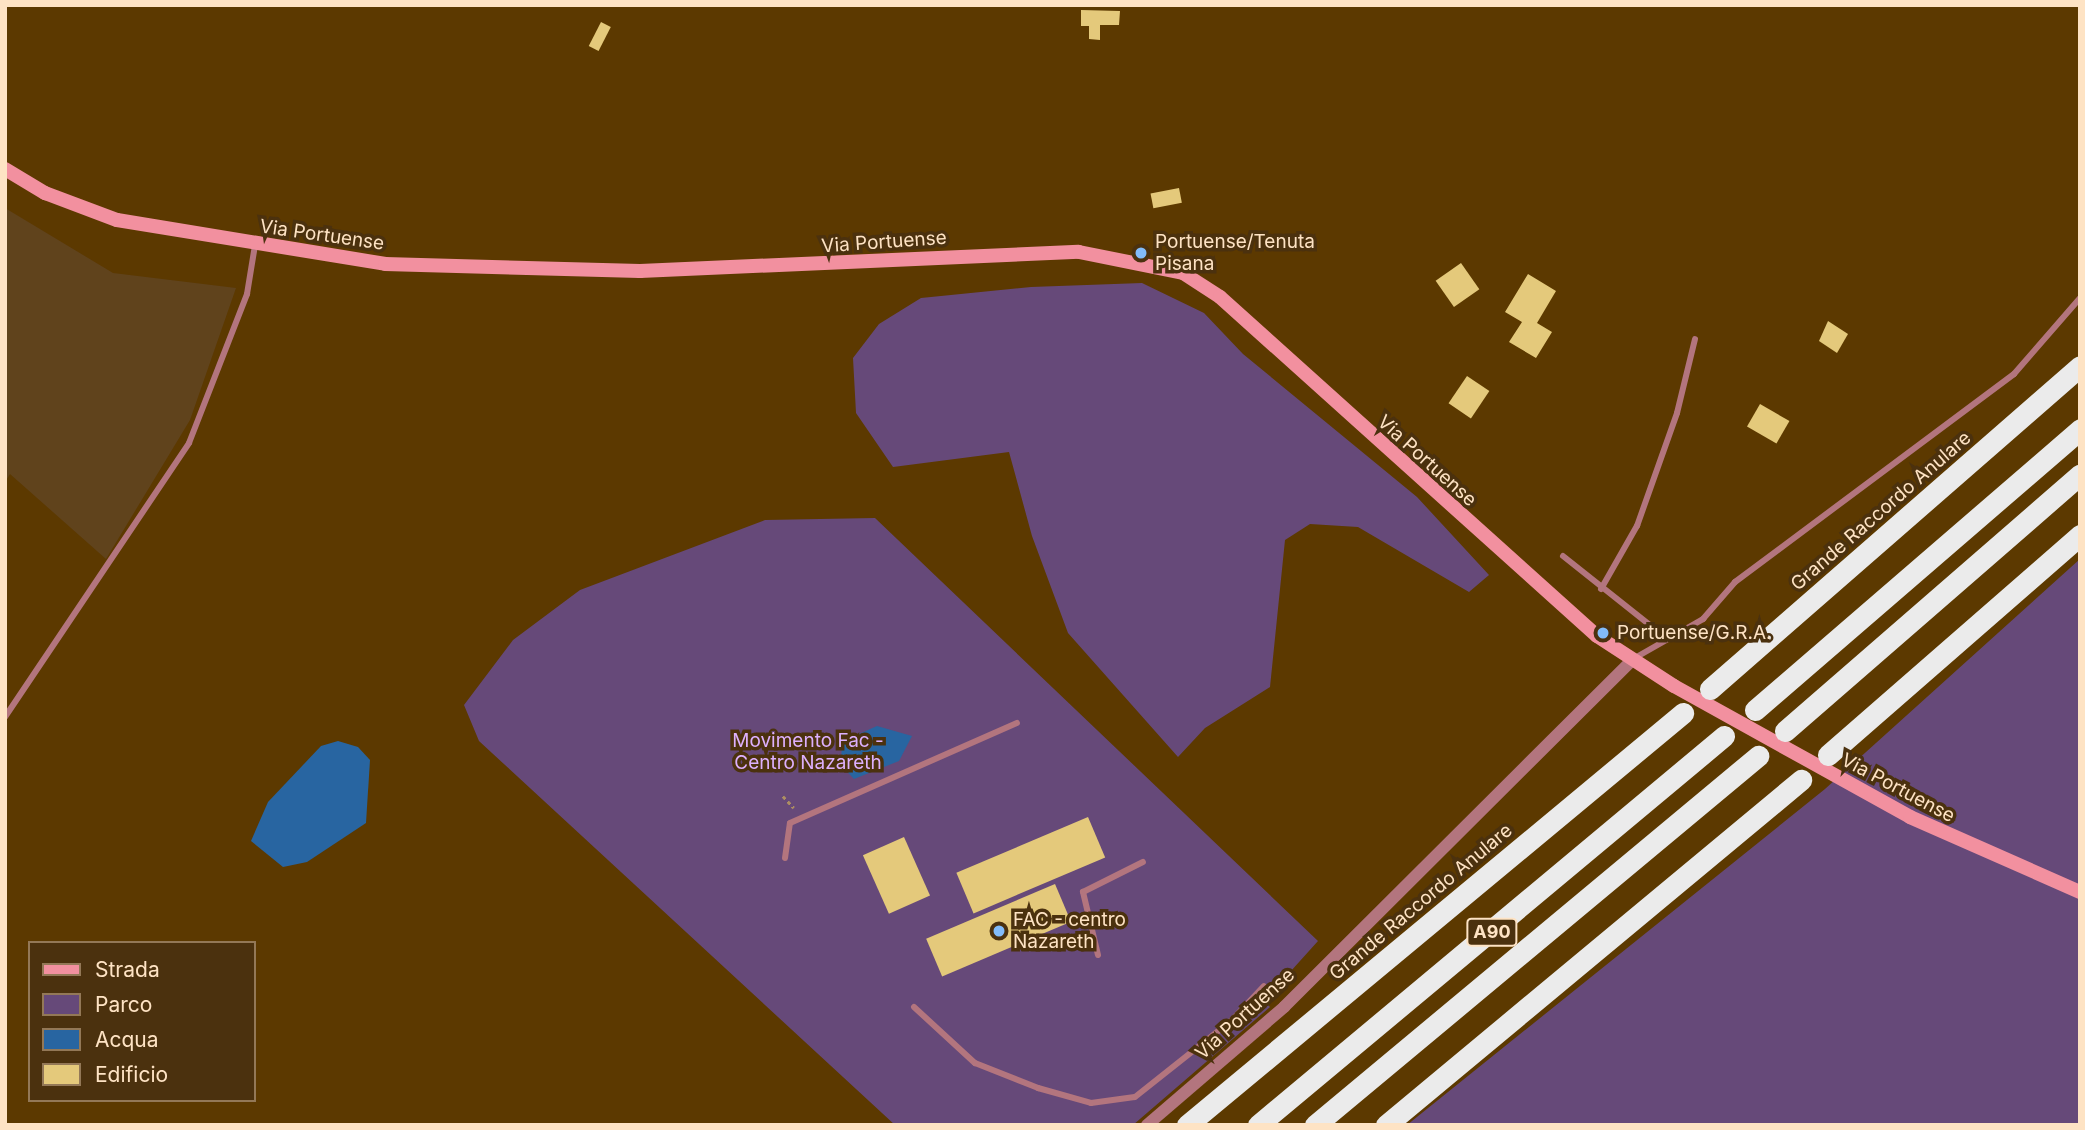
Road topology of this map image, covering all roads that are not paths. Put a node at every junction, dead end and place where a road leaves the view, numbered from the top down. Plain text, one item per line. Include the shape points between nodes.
1 (5, 169) edge
2 (255, 245) junction
3 (2080, 298) edge
4 (1695, 339) dead end
5 (2080, 366) edge
6 (2080, 429) edge
7 (2080, 475) edge
8 (2080, 535) edge
9 (1563, 556) dead end
10 (1601, 589) junction
11 (1665, 637) junction
12 (1632, 660) junction
13 (1710, 689) dead end
14 (1755, 710) dead end
15 (1683, 713) dead end
16 (5, 717) edge
17 (1017, 723) dead end
18 (1785, 731) dead end
19 (1724, 736) dead end
20 (1828, 755) dead end
21 (1758, 756) dead end
22 (1801, 780) dead end
23 (785, 858) dead end
24 (1143, 862) dead end
25 (2080, 892) edge
26 (1098, 955) dead end
27 (1264, 986) dead end
28 (914, 1007) dead end
29 (1147, 1125) edge
30 (1187, 1125) edge
31 (1258, 1125) edge
32 (1315, 1125) edge
33 (1386, 1125) edge

1 - 2 main road, Via Portuense via 64,202 117,220
2 - 12 main road, Via Portuense via 385,264 562,272 1079,252 1165,267 1197,279 1220,297 1543,592
2 - 16 lane via 247,294 189,443
3 - 11 lane via 2014,374 1735,582 1703,618
4 - 10 lane via 1677,413 1637,526
5 - 13 highway, Grande Raccordo Anulare
6 - 14 highway
7 - 18 highway
8 - 20 highway
9 - 10 lane
10 - 11 lane
11 - 12 lane
12 - 25 main road, Via Portuense via 1963,844
12 - 29 street, Via Portuense via 1284,1007
15 - 30 highway, Grande Raccordo Anulare
17 - 23 lane via 790,823
19 - 31 highway, A90
21 - 32 highway, A90
22 - 33 highway
24 - 26 lane via 1083,892
27 - 28 lane via 1231,1021 1135,1097 1091,1102 1038,1088 975,1063

